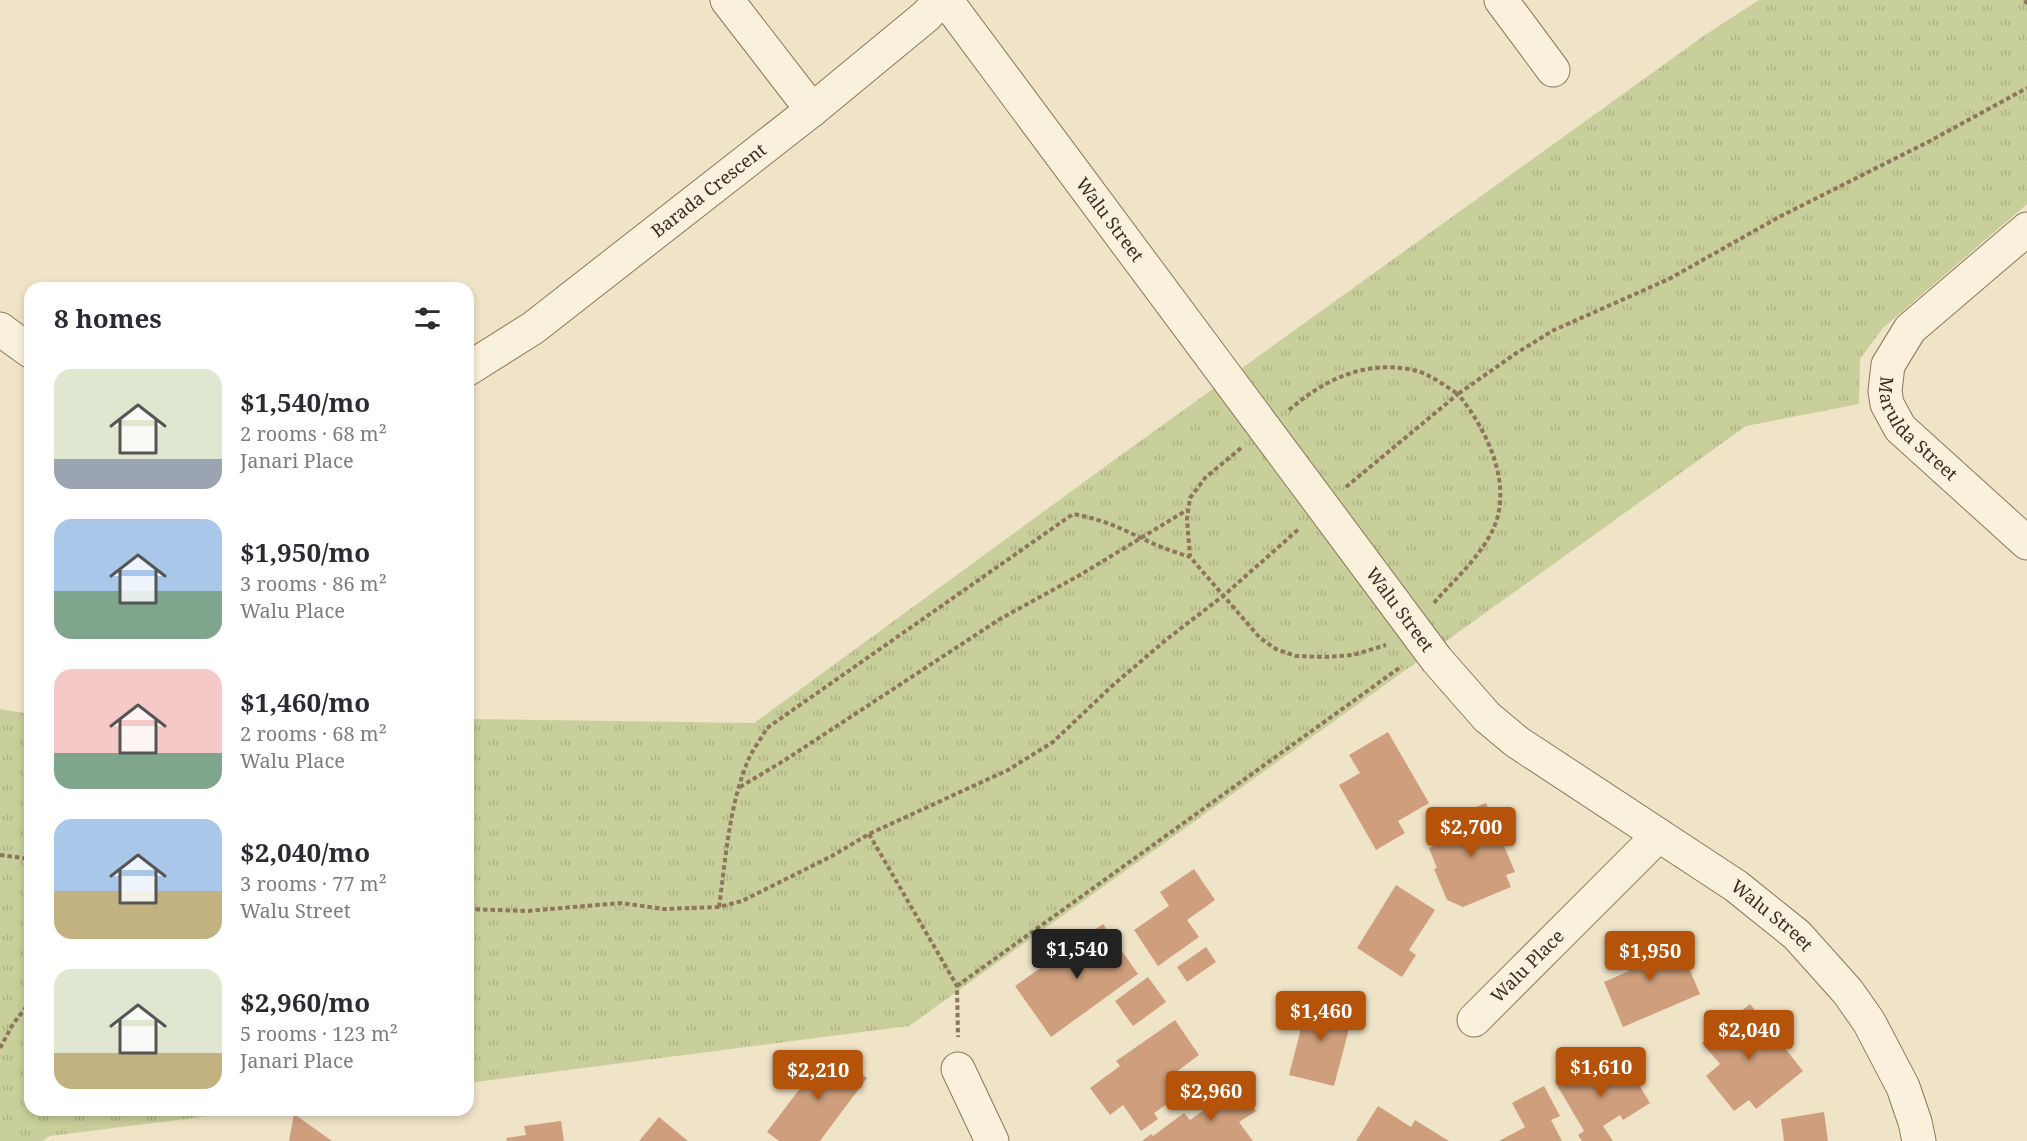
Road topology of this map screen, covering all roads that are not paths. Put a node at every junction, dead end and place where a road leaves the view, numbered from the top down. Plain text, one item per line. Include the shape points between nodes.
1 (727, 0) edge
2 (941, 0) edge
3 (946, 0) edge
4 (1501, 0) edge
5 (1553, 70) dead end
6 (812, 110) junction
7 (2027, 229) edge
8 (0, 328) edge
9 (24, 346) edge
10 (474, 365) edge
11 (2027, 543) edge
12 (1658, 836) junction
13 (1474, 1020) dead end
14 (958, 1069) road end
15 (992, 1141) edge
16 (1919, 1141) edge

1 - 6 street
2 - 6 street, Barada Crescent
3 - 12 street, Walu Street via 1451,676 1487,717 1510,736
4 - 5 street
6 - 10 street, Barada Crescent via 533,328
7 - 11 street, Marulda Street via 1910,329 1888,365 1885,391 1887,404 1900,428
8 - 9 street
12 - 13 street, Walu Place
12 - 16 street, Walu Street via 1736,886 1797,935 1848,992 1869,1022 1903,1087
14 - 15 street

